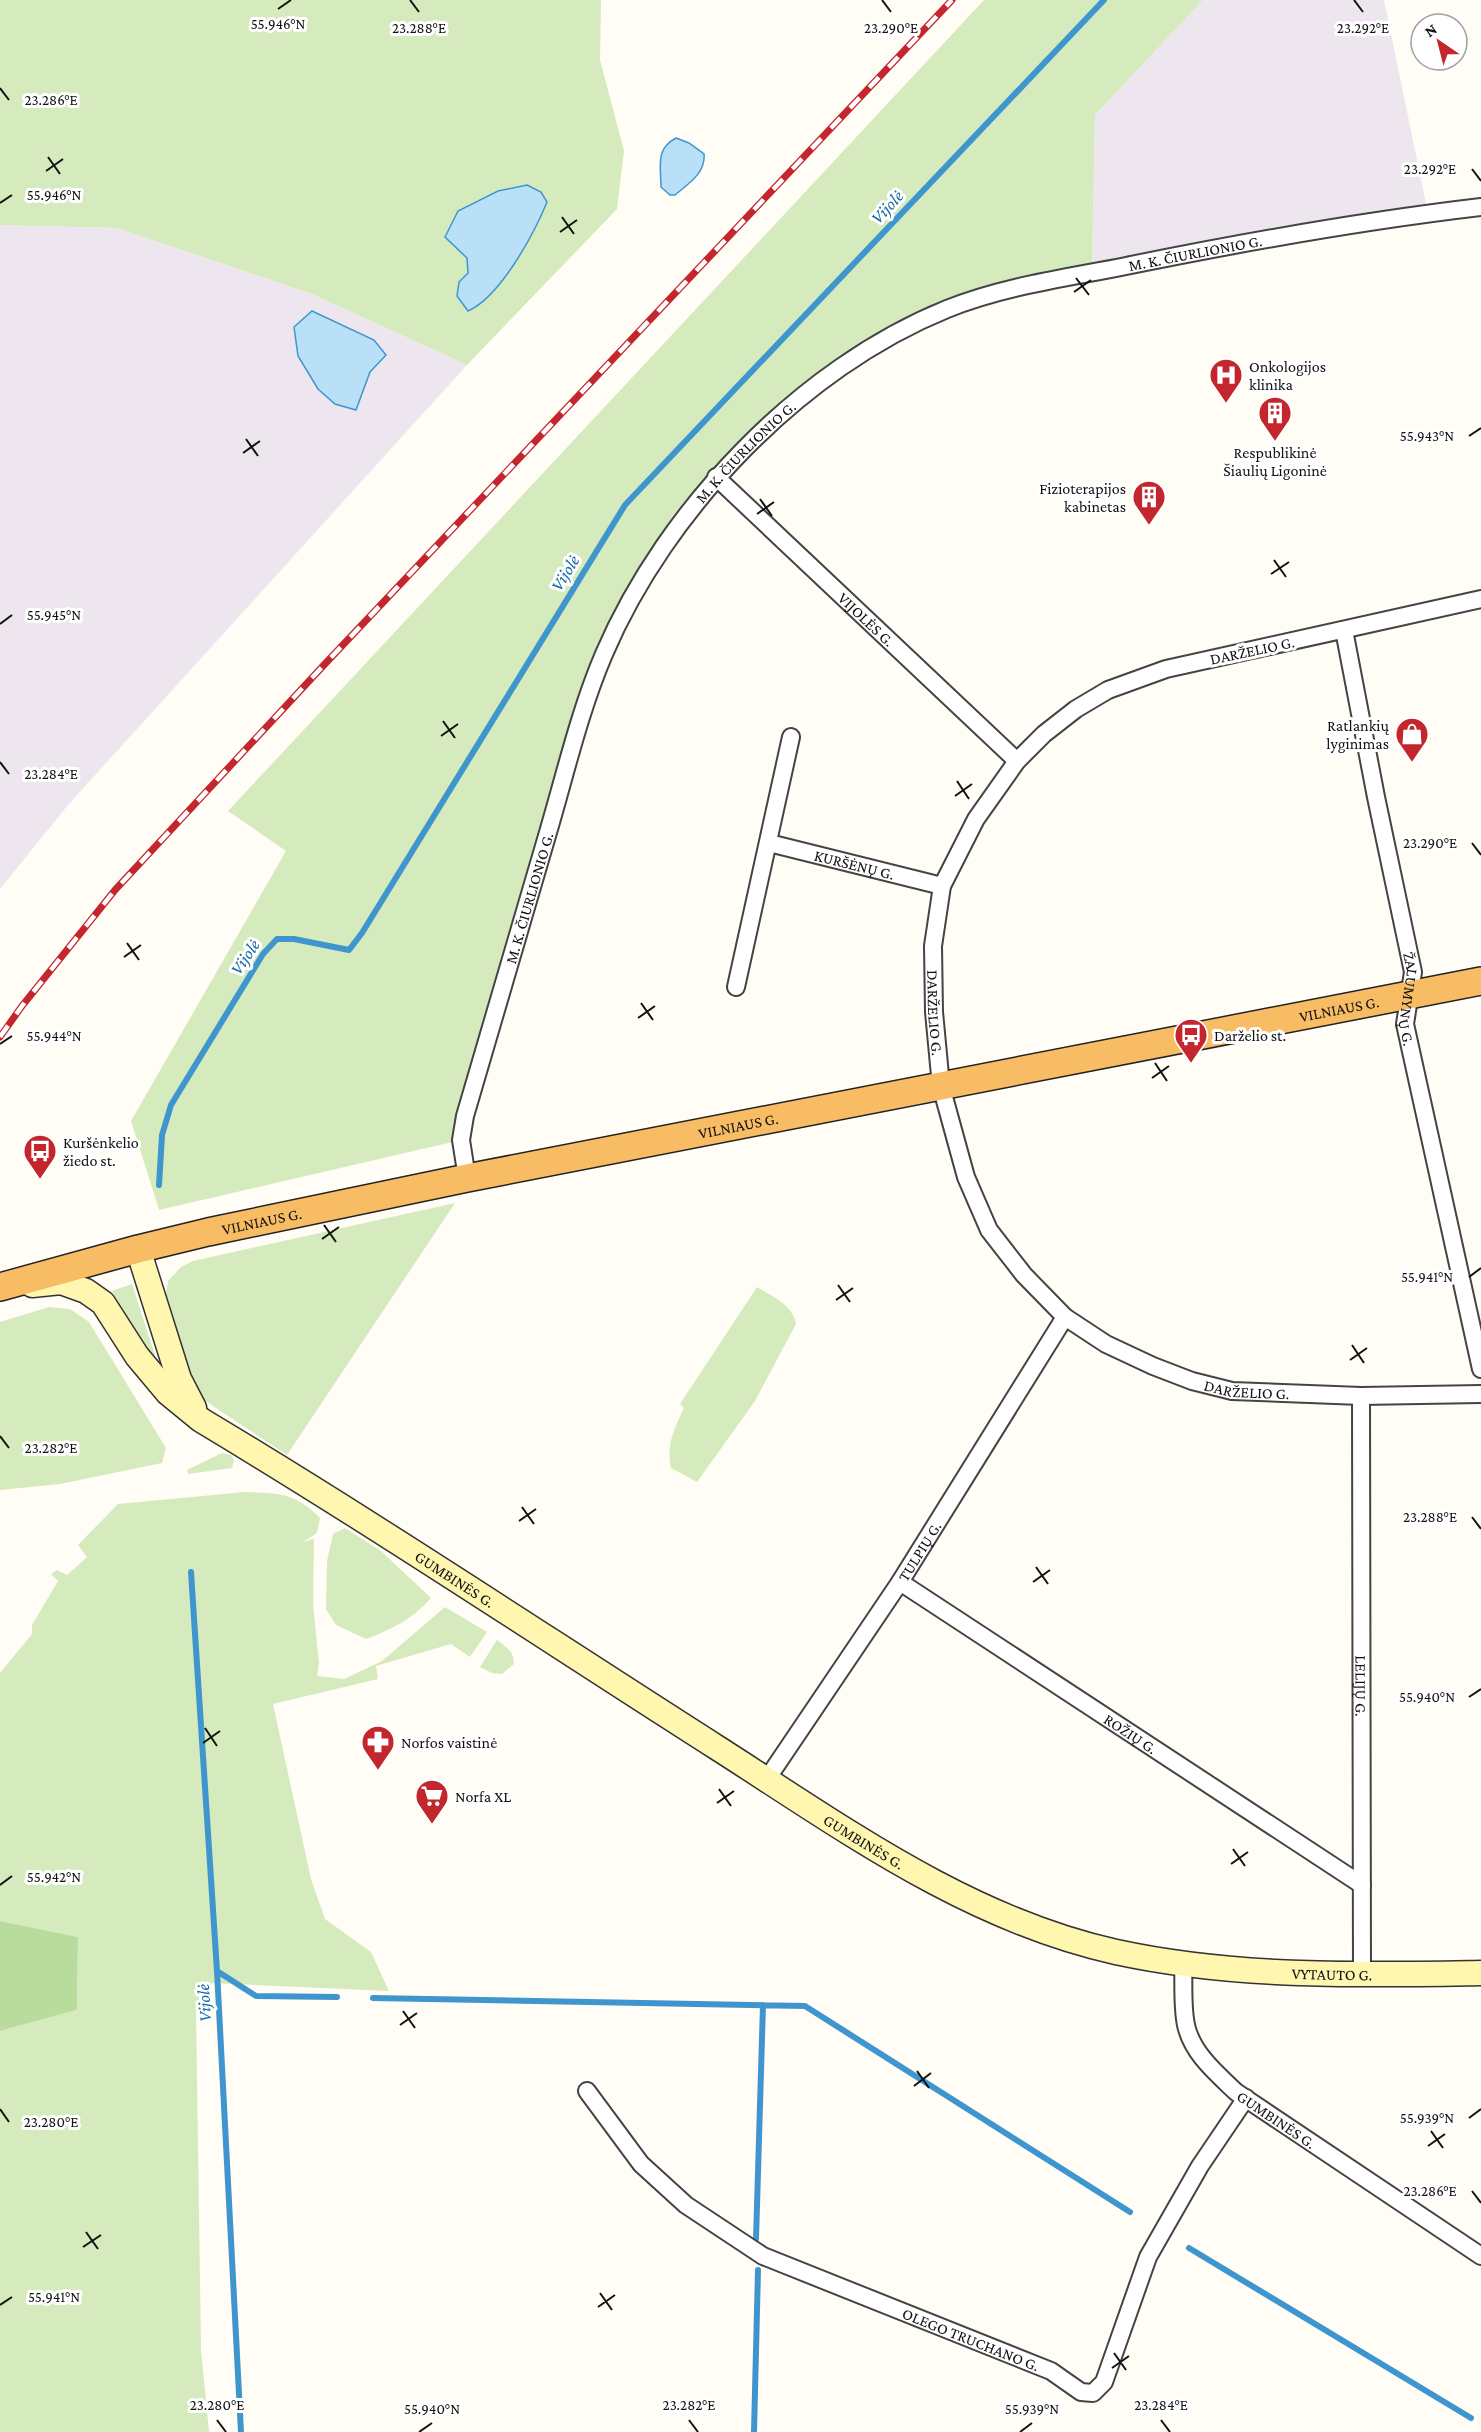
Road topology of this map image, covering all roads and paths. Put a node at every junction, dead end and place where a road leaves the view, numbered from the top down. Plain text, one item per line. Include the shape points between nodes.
1 (1481, 207) edge
2 (716, 477) junction
3 (1481, 599) edge
4 (1344, 630) junction
5 (791, 737) dead end
6 (1017, 761) junction
7 (769, 843) junction
8 (942, 886) junction
9 (1481, 981) edge
10 (736, 987) dead end
11 (1410, 996) junction
12 (941, 1086) junction
13 (467, 1178) junction
14 (138, 1249) junction
15 (0, 1288) edge
16 (1065, 1317) junction
17 (1481, 1369) edge
18 (1481, 1394) edge
19 (1361, 1396) junction
20 (201, 1420) junction
21 (900, 1582) junction
22 (767, 1779) junction
23 (1362, 1885) junction
24 (1183, 1964) junction
25 (1481, 1973) edge
26 (1362, 1974) junction
27 (587, 2091) dead end
28 (1246, 2098) junction
29 (1481, 2256) edge

1 - 2 street, M. K. ČIURLIONIO G. via 1266,238 1018,286 948,308 892,334 839,369 752,441
2 - 6 street, VIJOLĖS G.
2 - 13 street, M. K. ČIURLIONIO G. via 676,527 644,577 622,615 588,697 465,1116 461,1140
3 - 4 street, DARŽELIO G.
4 - 6 street, DARŽELIO G. via 1166,669 1108,690 1060,721
4 - 11 street, ŽALUMYNŲ G. via 1413,972
5 - 7 street
6 - 8 street, DARŽELIO G. via 976,819
7 - 8 street, KURŠĖNŲ G.
7 - 10 street
8 - 12 street, DARŽELIO G. via 933,946
9 - 11 highway, VILNIAUS G.
11 - 12 highway, VILNIAUS G.
11 - 17 street, ŽALUMYNŲ G. via 1405,1024
12 - 13 highway, VILNIAUS G.
12 - 16 street, DARŽELIO G. via 966,1177 989,1230 1024,1275
13 - 14 highway, VILNIAUS G.
14 - 15 highway, VILNIAUS G.
14 - 20 main road via 179,1379
15 - 20 main road, GUMBINĖS G. via 61,1282 86,1291 103,1303 137,1356 168,1393
16 - 19 street, DARŽELIO G. via 1106,1344 1192,1381 1232,1391
16 - 21 street, TULPIŲ G.
18 - 19 street, DARŽELIO G.
19 - 23 street, LELIJŲ G.
20 - 22 main road, GUMBINĖS G.
21 - 22 street, TULPIŲ G.
21 - 23 street, ROŽIŲ G.
22 - 24 main road, GUMBINĖS G. via 882,1853 982,1907 1114,1952
23 - 26 street, LELIJŲ G.
24 - 26 main road, VYTAUTO G. via 1268,1972
24 - 28 street, GUMBINĖS G. via 1186,2025 1191,2038 1215,2073
25 - 26 main road, VYTAUTO G.
27 - 28 street, OLEGO TRUCHANO G. via 641,2164 686,2205 763,2256 1051,2371 1081,2392 1093,2392 1104,2382 1148,2257 1200,2166
28 - 29 street, GUMBINĖS G.

